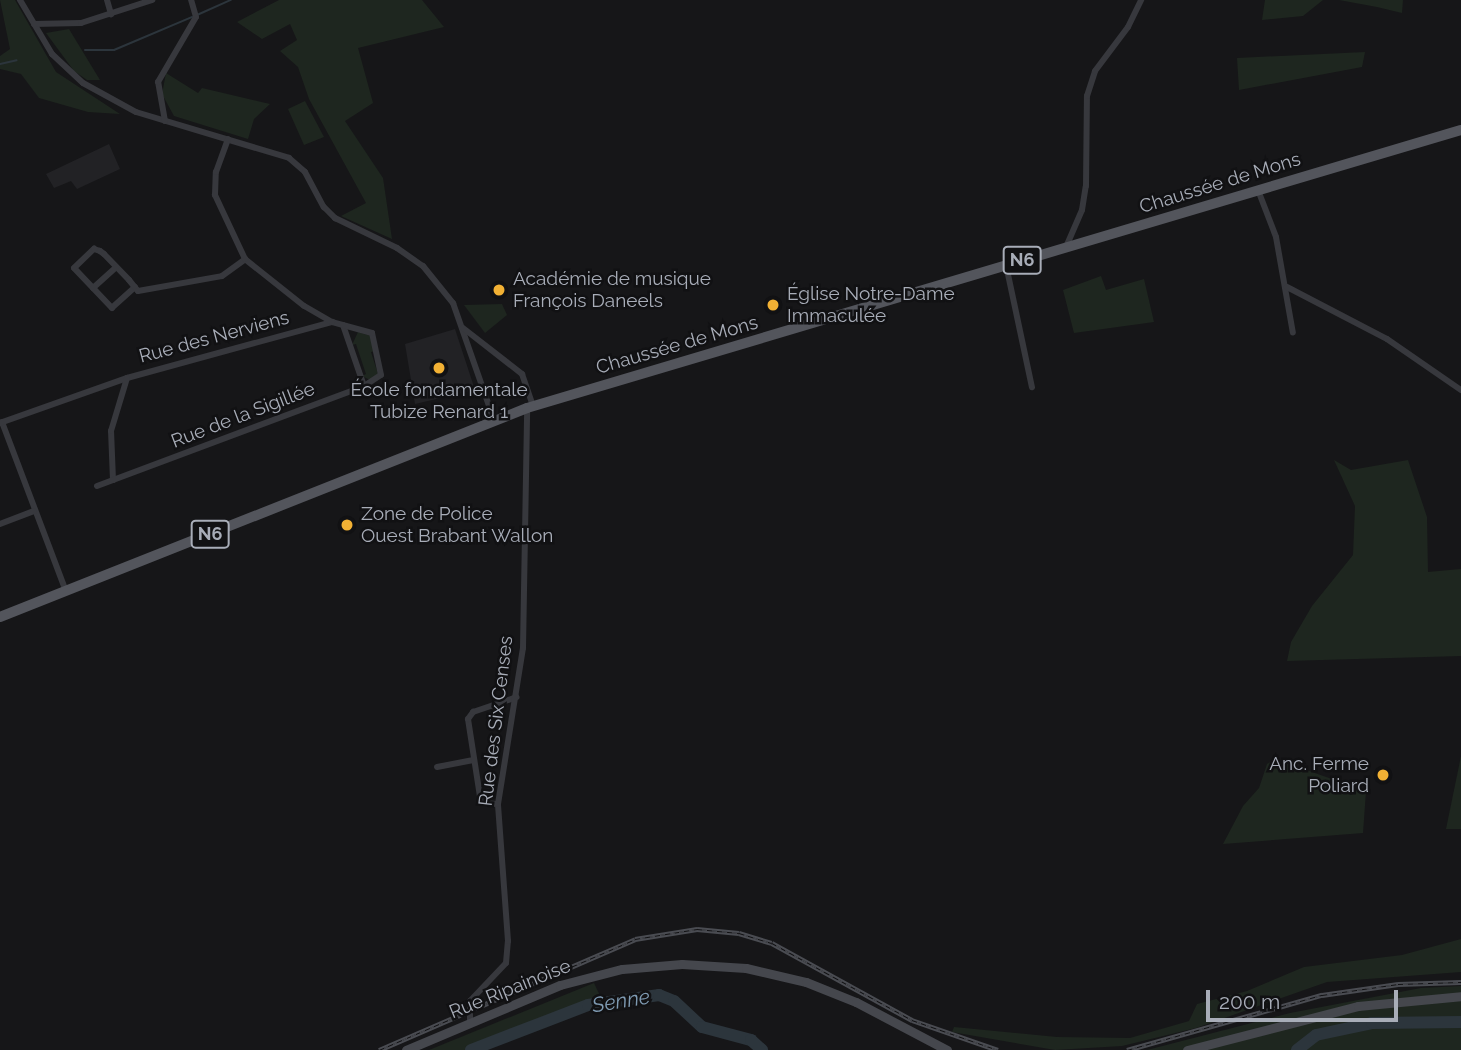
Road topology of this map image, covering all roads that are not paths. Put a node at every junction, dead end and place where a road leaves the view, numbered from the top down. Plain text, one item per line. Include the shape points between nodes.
1 (20, 0) edge
2 (107, 0) edge
3 (152, 0) edge
4 (191, 0) edge
5 (1141, 0) edge
6 (111, 14) junction
7 (34, 24) junction
8 (165, 121) junction
9 (1461, 130) edge
10 (228, 139) junction
11 (1258, 190) junction
12 (1066, 247) junction
13 (245, 259) junction
14 (1006, 265) junction
15 (116, 267) junction
16 (135, 287) junction
17 (1287, 287) junction
18 (93, 288) junction
19 (332, 322) junction
20 (343, 325) junction
21 (463, 328) junction
22 (1293, 333) dead end
23 (127, 378) junction
24 (363, 386) junction
25 (1032, 387) dead end
26 (1461, 390) edge
27 (530, 407) junction
28 (494, 420) junction
29 (1, 423) edge
30 (113, 480) junction
31 (97, 486) dead end
32 (34, 511) junction
33 (0, 524) edge
34 (66, 591) junction
35 (0, 617) edge
36 (517, 697) junction
37 (473, 760) junction
38 (438, 767) dead end
39 (498, 804) junction
40 (1461, 996) edge
41 (470, 1023) junction
42 (406, 1050) edge
43 (947, 1050) edge
44 (1186, 1050) edge

1 - 7 street
2 - 6 street
3 - 6 street
4 - 8 street via 196,15 158,82
5 - 12 street via 1128,27 1095,71 1087,96 1086,186 1082,210
6 - 7 street via 81,23
7 - 8 street via 52,54 83,83 126,108
8 - 10 street
9 - 11 main road, Chaussée de Mons / N6
10 - 13 street via 218,164 215,195
10 - 21 street via 275,152 298,164 335,218 397,248 440,283
11 - 12 main road, Chaussée de Mons / N6
11 - 17 street via 1276,237
12 - 14 main road, Chaussée de Mons / N6
13 - 16 street via 222,276 147,290
13 - 19 street via 286,296
14 - 25 street
14 - 27 main road, Chaussée de Mons / N6
15 - 16 street
15 - 18 street
15 - 18 street via 94,249 74,268
16 - 18 street via 112,308
17 - 22 street
17 - 26 street via 1387,339
19 - 20 street
19 - 23 street, Rue des Nerviens
20 - 24 street
20 - 24 street, Rue de la Sigillée via 368,331 376,338 381,375
21 - 27 street via 522,374
21 - 28 street
23 - 29 street, Rue des Nerviens
23 - 30 street via 111,432
24 - 30 street, Rue de la Sigillée
27 - 28 main road, Chaussée de Mons / N6
27 - 36 street, Rue des Six Censes via 523,648
28 - 34 main road, Chaussée de Mons / N6
29 - 32 street
30 - 31 street, Rue de la Sigillée
32 - 33 street
32 - 34 street
34 - 35 main road, Chaussée de Mons / N6
36 - 37 street via 469,714
36 - 39 street, Rue des Six Censes
37 - 38 street
37 - 39 street via 481,803
39 - 41 street, Rue des Six Censes via 506,963 470,1002
40 - 44 street via 1358,1006
41 - 42 street, Rue Ripainoise
41 - 43 street, Rue Ripainoise via 588,976 654,965 715,965 774,974 829,990

